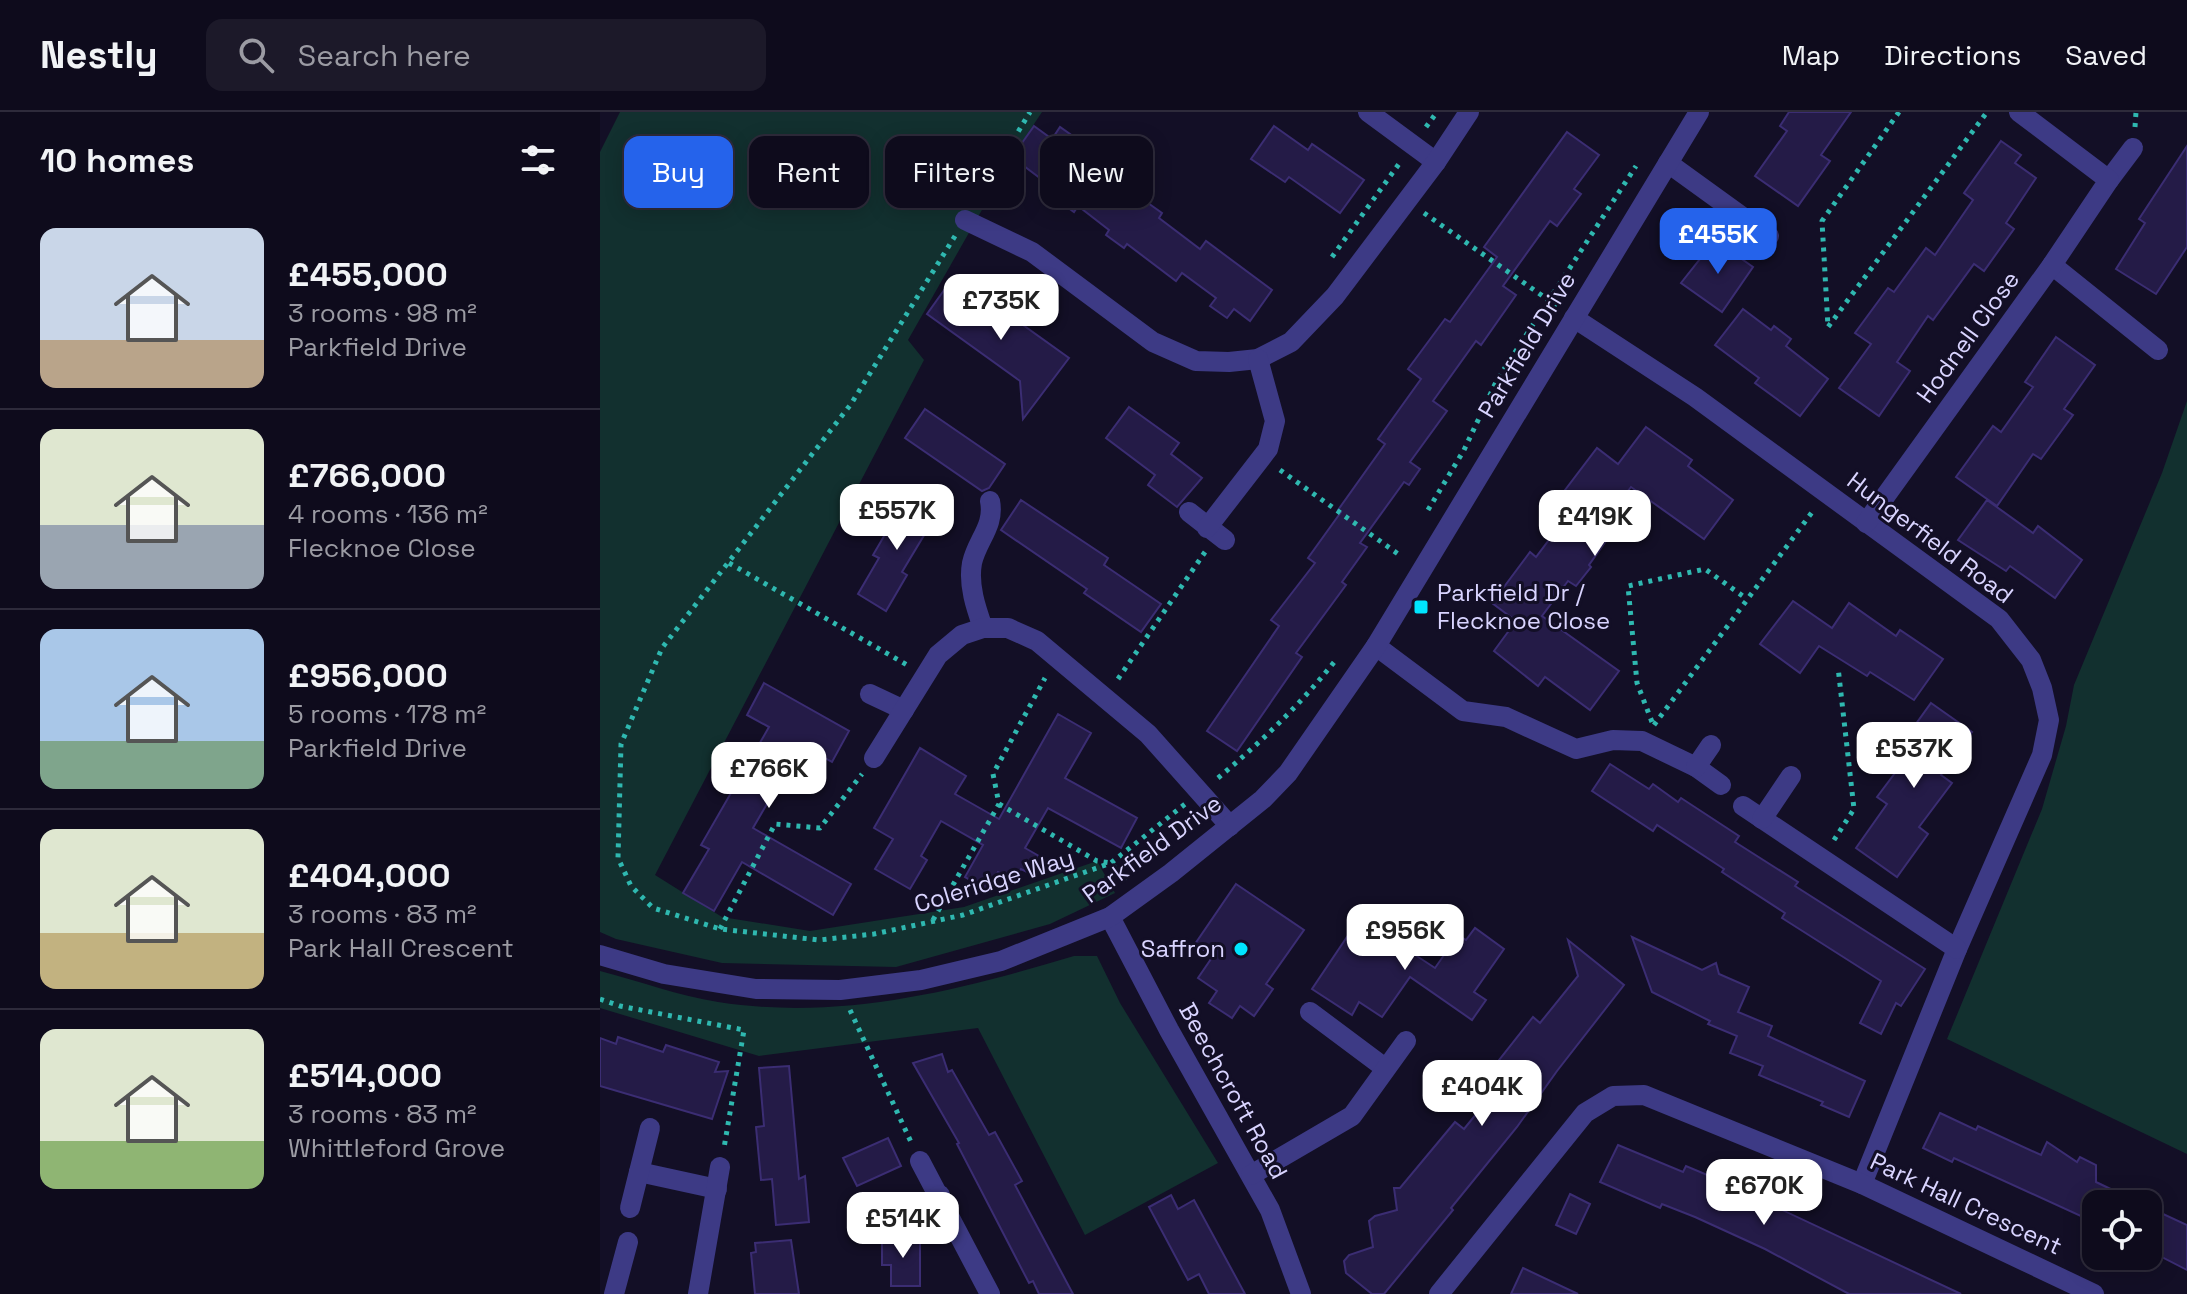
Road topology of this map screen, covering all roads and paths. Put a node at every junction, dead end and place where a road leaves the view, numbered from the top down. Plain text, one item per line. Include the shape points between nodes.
1 (1030, 112) edge
2 (1368, 112) edge
3 (1437, 112) edge
4 (1469, 112) edge
5 (1699, 112) edge
6 (1899, 112) edge
7 (1987, 112) edge
8 (2019, 112) edge
9 (1413, 145) junction
10 (2133, 148) dead end
11 (1436, 162) junction
12 (1639, 162) dead end
13 (1668, 163) junction
14 (2109, 180) junction
15 (1407, 201) junction
16 (965, 220) junction
17 (1769, 236) dead end
18 (1331, 259) dead end
19 (2052, 265) junction
20 (1548, 300) junction
21 (1574, 318) junction
22 (2158, 350) dead end
23 (1258, 359) junction
24 (1263, 457) junction
25 (1826, 493) junction
26 (990, 501) dead end
27 (1189, 512) dead end
28 (1424, 516) dead end
29 (1866, 523) junction
30 (1217, 534) junction
31 (1409, 543) dead end
32 (1401, 556) junction
33 (729, 563) junction
34 (1394, 568) dead end
35 (1747, 599) junction
36 (983, 628) junction
37 (1376, 646) junction
38 (1341, 653) dead end
39 (1056, 657) junction
40 (1838, 667) dead end
41 (926, 675) junction
42 (870, 694) dead end
43 (1105, 698) junction
44 (904, 710) junction
45 (1648, 733) junction
46 (1711, 745) dead end
47 (874, 758) joint
48 (1696, 767) junction
49 (1791, 776) dead end
50 (1721, 785) dead end
51 (1201, 792) junction
52 (999, 804) junction
53 (1743, 806) dead end
54 (1762, 819) junction
55 (1230, 826) junction
56 (1822, 859) junction
57 (1111, 863) junction
58 (1138, 898) junction
59 (1110, 917) junction
60 (932, 921) junction
61 (720, 929) junction
62 (1957, 949) junction
63 (600, 955) edge
64 (840, 990) junction
65 (600, 999) edge
66 (1310, 1012) dead end
67 (1406, 1041) dead end
68 (1385, 1068) junction
69 (650, 1128) dead end
70 (920, 1161) joint
71 (720, 1167) joint
72 (639, 1172) junction
73 (1251, 1175) junction
74 (1862, 1184) junction
75 (717, 1189) junction
76 (940, 1195) junction
77 (630, 1208) dead end
78 (900, 1217) dead end
79 (628, 1242) dead end
80 (614, 1294) edge
81 (698, 1294) edge
82 (990, 1294) edge
83 (1301, 1294) edge
84 (1439, 1294) edge
85 (2094, 1294) edge

1 - 16 path, Coleridge Way
2 - 9 street
3 - 9 path
4 - 11 street
5 - 13 street, Parkfield Drive
6 - 7 path via 1822,221 1828,327
8 - 14 street
9 - 11 street
9 - 18 path
10 - 14 street, Hodnell Close
11 - 15 street
12 - 20 path
13 - 17 street
13 - 21 street, Parkfield Drive
14 - 19 street, Hodnell Close
15 - 20 path
15 - 23 street via 1335,296 1291,342
16 - 23 street via 1032,252 1153,342 1196,361
16 - 33 path, Coleridge Way via 851,404
19 - 22 street
19 - 29 street, Hodnell Close
20 - 21 path
20 - 28 path via 1497,380 1464,450
21 - 25 street, Hungerfield Road via 1695,397
21 - 37 street, Parkfield Drive
23 - 24 street via 1275,421
24 - 30 street
24 - 32 path
25 - 29 street, Hungerfield Road
25 - 35 path
26 - 36 street via 991,522 972,563 973,600
27 - 30 street
29 - 62 street, Hungerfield Road via 1999,619 2031,660 2049,720 2042,755
30 - 43 path
31 - 32 path
32 - 34 path
33 - 41 path
33 - 61 path, Coleridge Way via 662,648 621,744 618,858 631,886 653,908
35 - 45 path
35 - 45 path via 1705,569 1628,586 1637,683
36 - 39 street via 1008,628
36 - 41 street via 962,635 938,655
37 - 45 street via 1463,711 1506,717 1576,749
37 - 55 street, Parkfield Drive via 1288,773
38 - 51 path, Coleridge Way via 1263,741
39 - 43 street
39 - 52 path via 993,774
40 - 56 path via 1854,809
41 - 44 street
42 - 44 street
43 - 51 street via 1148,734
44 - 47 street
45 - 48 street
46 - 48 street
47 - 61 path via 820,828 775,824
48 - 50 street
49 - 54 street
51 - 55 street
51 - 57 path, Coleridge Way
52 - 57 path via 1097,861
52 - 60 path
53 - 54 street
54 - 56 street
55 - 58 street, Parkfield Drive
56 - 62 street
57 - 58 path
57 - 60 path, Coleridge Way
58 - 59 street, Parkfield Drive
59 - 64 street, Parkfield Drive via 1001,961 921,980
59 - 73 street, Beechcroft Road
60 - 61 path, Coleridge Way via 819,940
62 - 74 street, Hungerfield Road
63 - 64 street, Parkfield Drive via 664,974 756,989
64 - 70 path
65 - 71 path via 744,1030
66 - 68 street
67 - 68 street
68 - 73 street via 1352,1116
69 - 72 street
70 - 76 street
71 - 75 street
72 - 75 street
72 - 77 street
73 - 83 street, Beechcroft Road
74 - 84 street, Park Hall Crescent via 1644,1095 1613,1096 1585,1113
74 - 85 street, Park Hall Crescent
75 - 81 street
76 - 78 street
76 - 82 street
79 - 80 street

